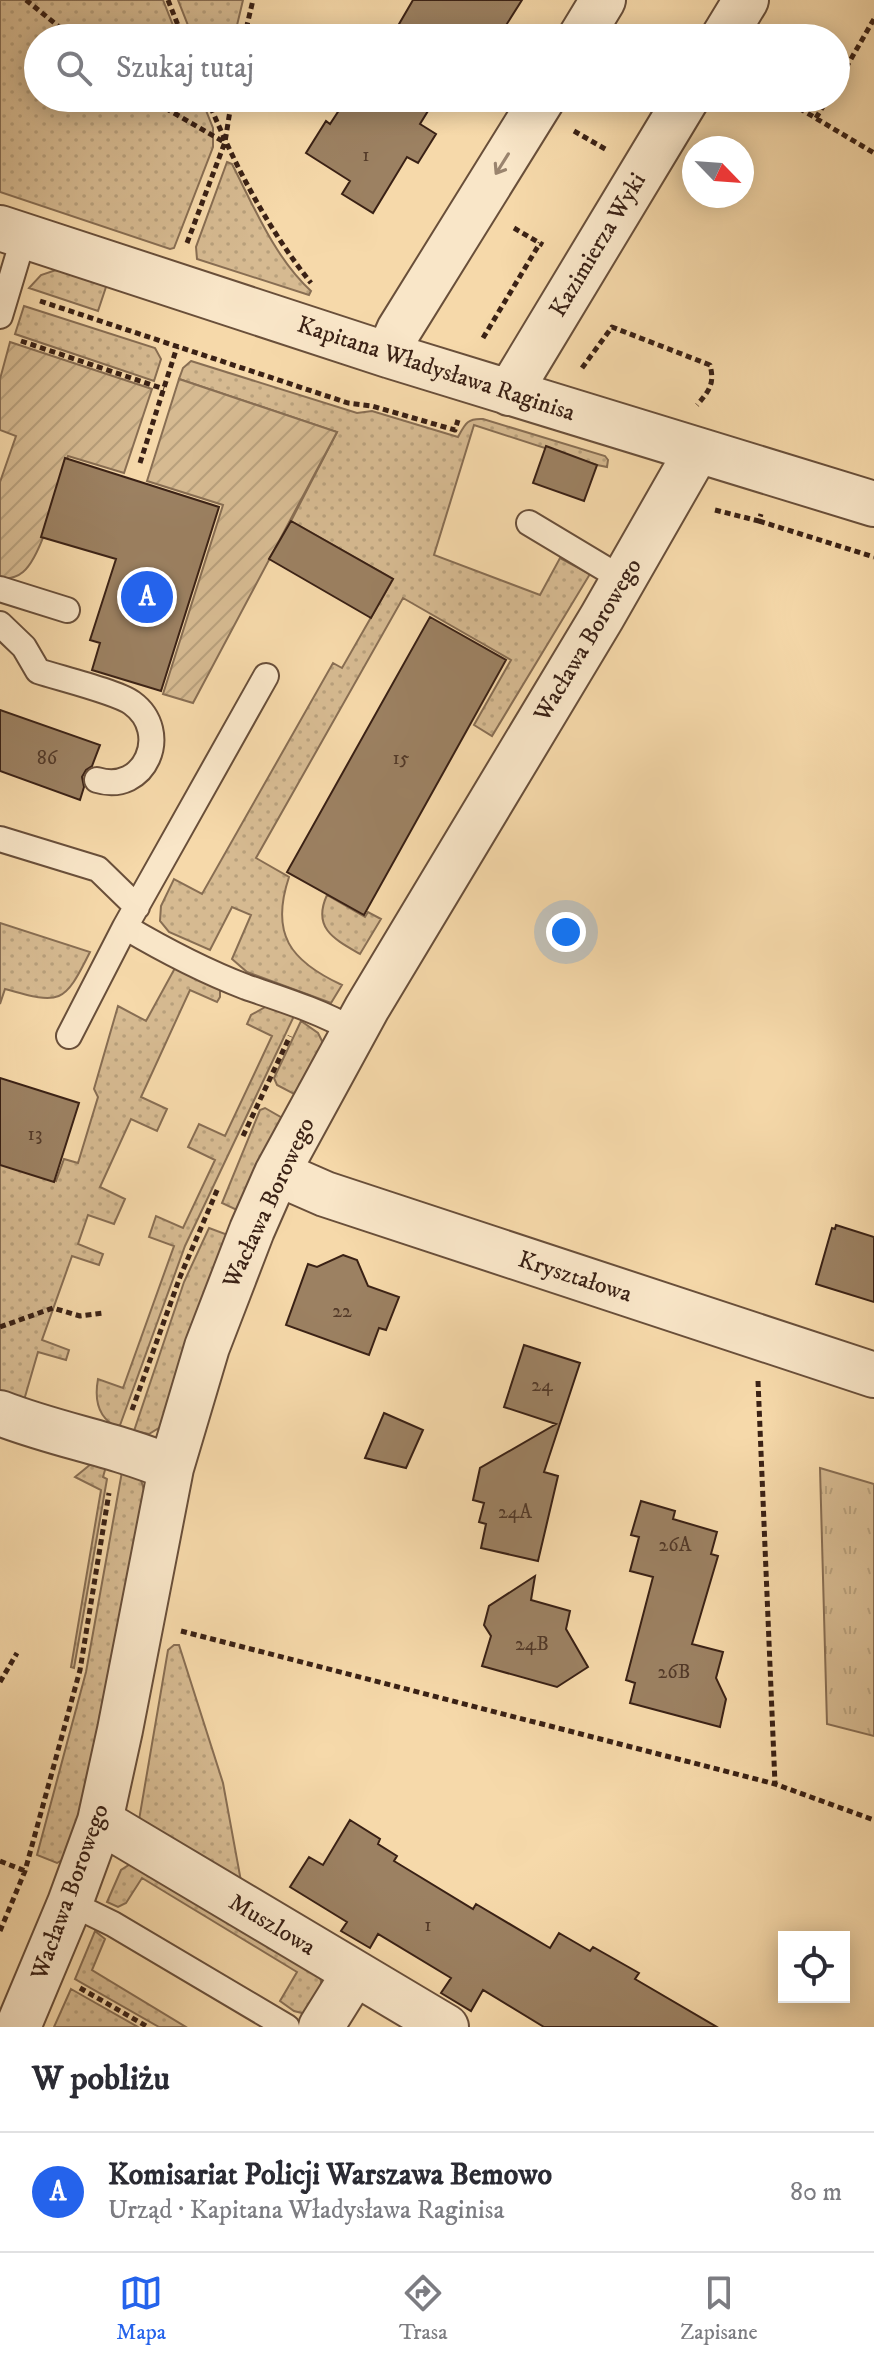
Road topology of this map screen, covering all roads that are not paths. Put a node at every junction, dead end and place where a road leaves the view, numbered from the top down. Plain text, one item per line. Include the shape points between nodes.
1 (603, 0) edge
2 (746, 0) edge
3 (588, 24) edge
4 (731, 24) edge
5 (534, 112) edge
6 (679, 112) edge
7 (12, 232) edge
8 (0, 316) edge
9 (388, 355) junction
10 (509, 393) junction
11 (695, 430) junction
12 (874, 504) edge
13 (529, 523) dead end
14 (624, 580) junction
15 (0, 589) edge
16 (67, 610) dead end
17 (0, 624) edge
18 (266, 676) dead end
19 (97, 780) dead end
20 (0, 839) edge
21 (131, 917) junction
22 (355, 1031) junction
23 (69, 1036) dead end
24 (277, 1173) junction
25 (874, 1375) edge
26 (0, 1413) edge
27 (171, 1468) junction
28 (100, 1821) junction
29 (70, 1903) junction
30 (354, 1974) junction
31 (18, 2027) edge
32 (287, 2027) edge
33 (321, 2027) edge
34 (446, 2027) edge

1 - 3 street
2 - 4 street
5 -> 9 street
6 - 10 street, Kazimierza Wyki
7 - 8 lane
7 - 9 street, Kapitana Władysława Raginisa
9 - 10 street, Kapitana Władysława Raginisa
10 - 11 street, Kapitana Władysława Raginisa
11 - 12 street, Kapitana Władysława Raginisa
11 - 14 street, Wacława Borowego
13 - 14 lane
14 - 22 street, Wacława Borowego
15 - 16 lane
17 - 19 lane via 24,647 38,671 131,702 148,719 152,748 145,764 129,779 112,785
18 - 21 lane
20 - 21 lane via 98,869
21 - 22 lane via 170,954 330,1016
21 - 23 lane
22 - 24 street, Wacława Borowego
24 - 25 street, Kryształowa via 325,1194
24 - 27 street, Wacława Borowego via 207,1347
26 - 27 street
27 - 28 street, Wacława Borowego
28 - 29 street, Wacława Borowego
28 - 30 street, Muszlowa
29 - 31 street, Wacława Borowego
29 - 32 lane
30 - 33 street
30 - 34 street, Muszlowa

